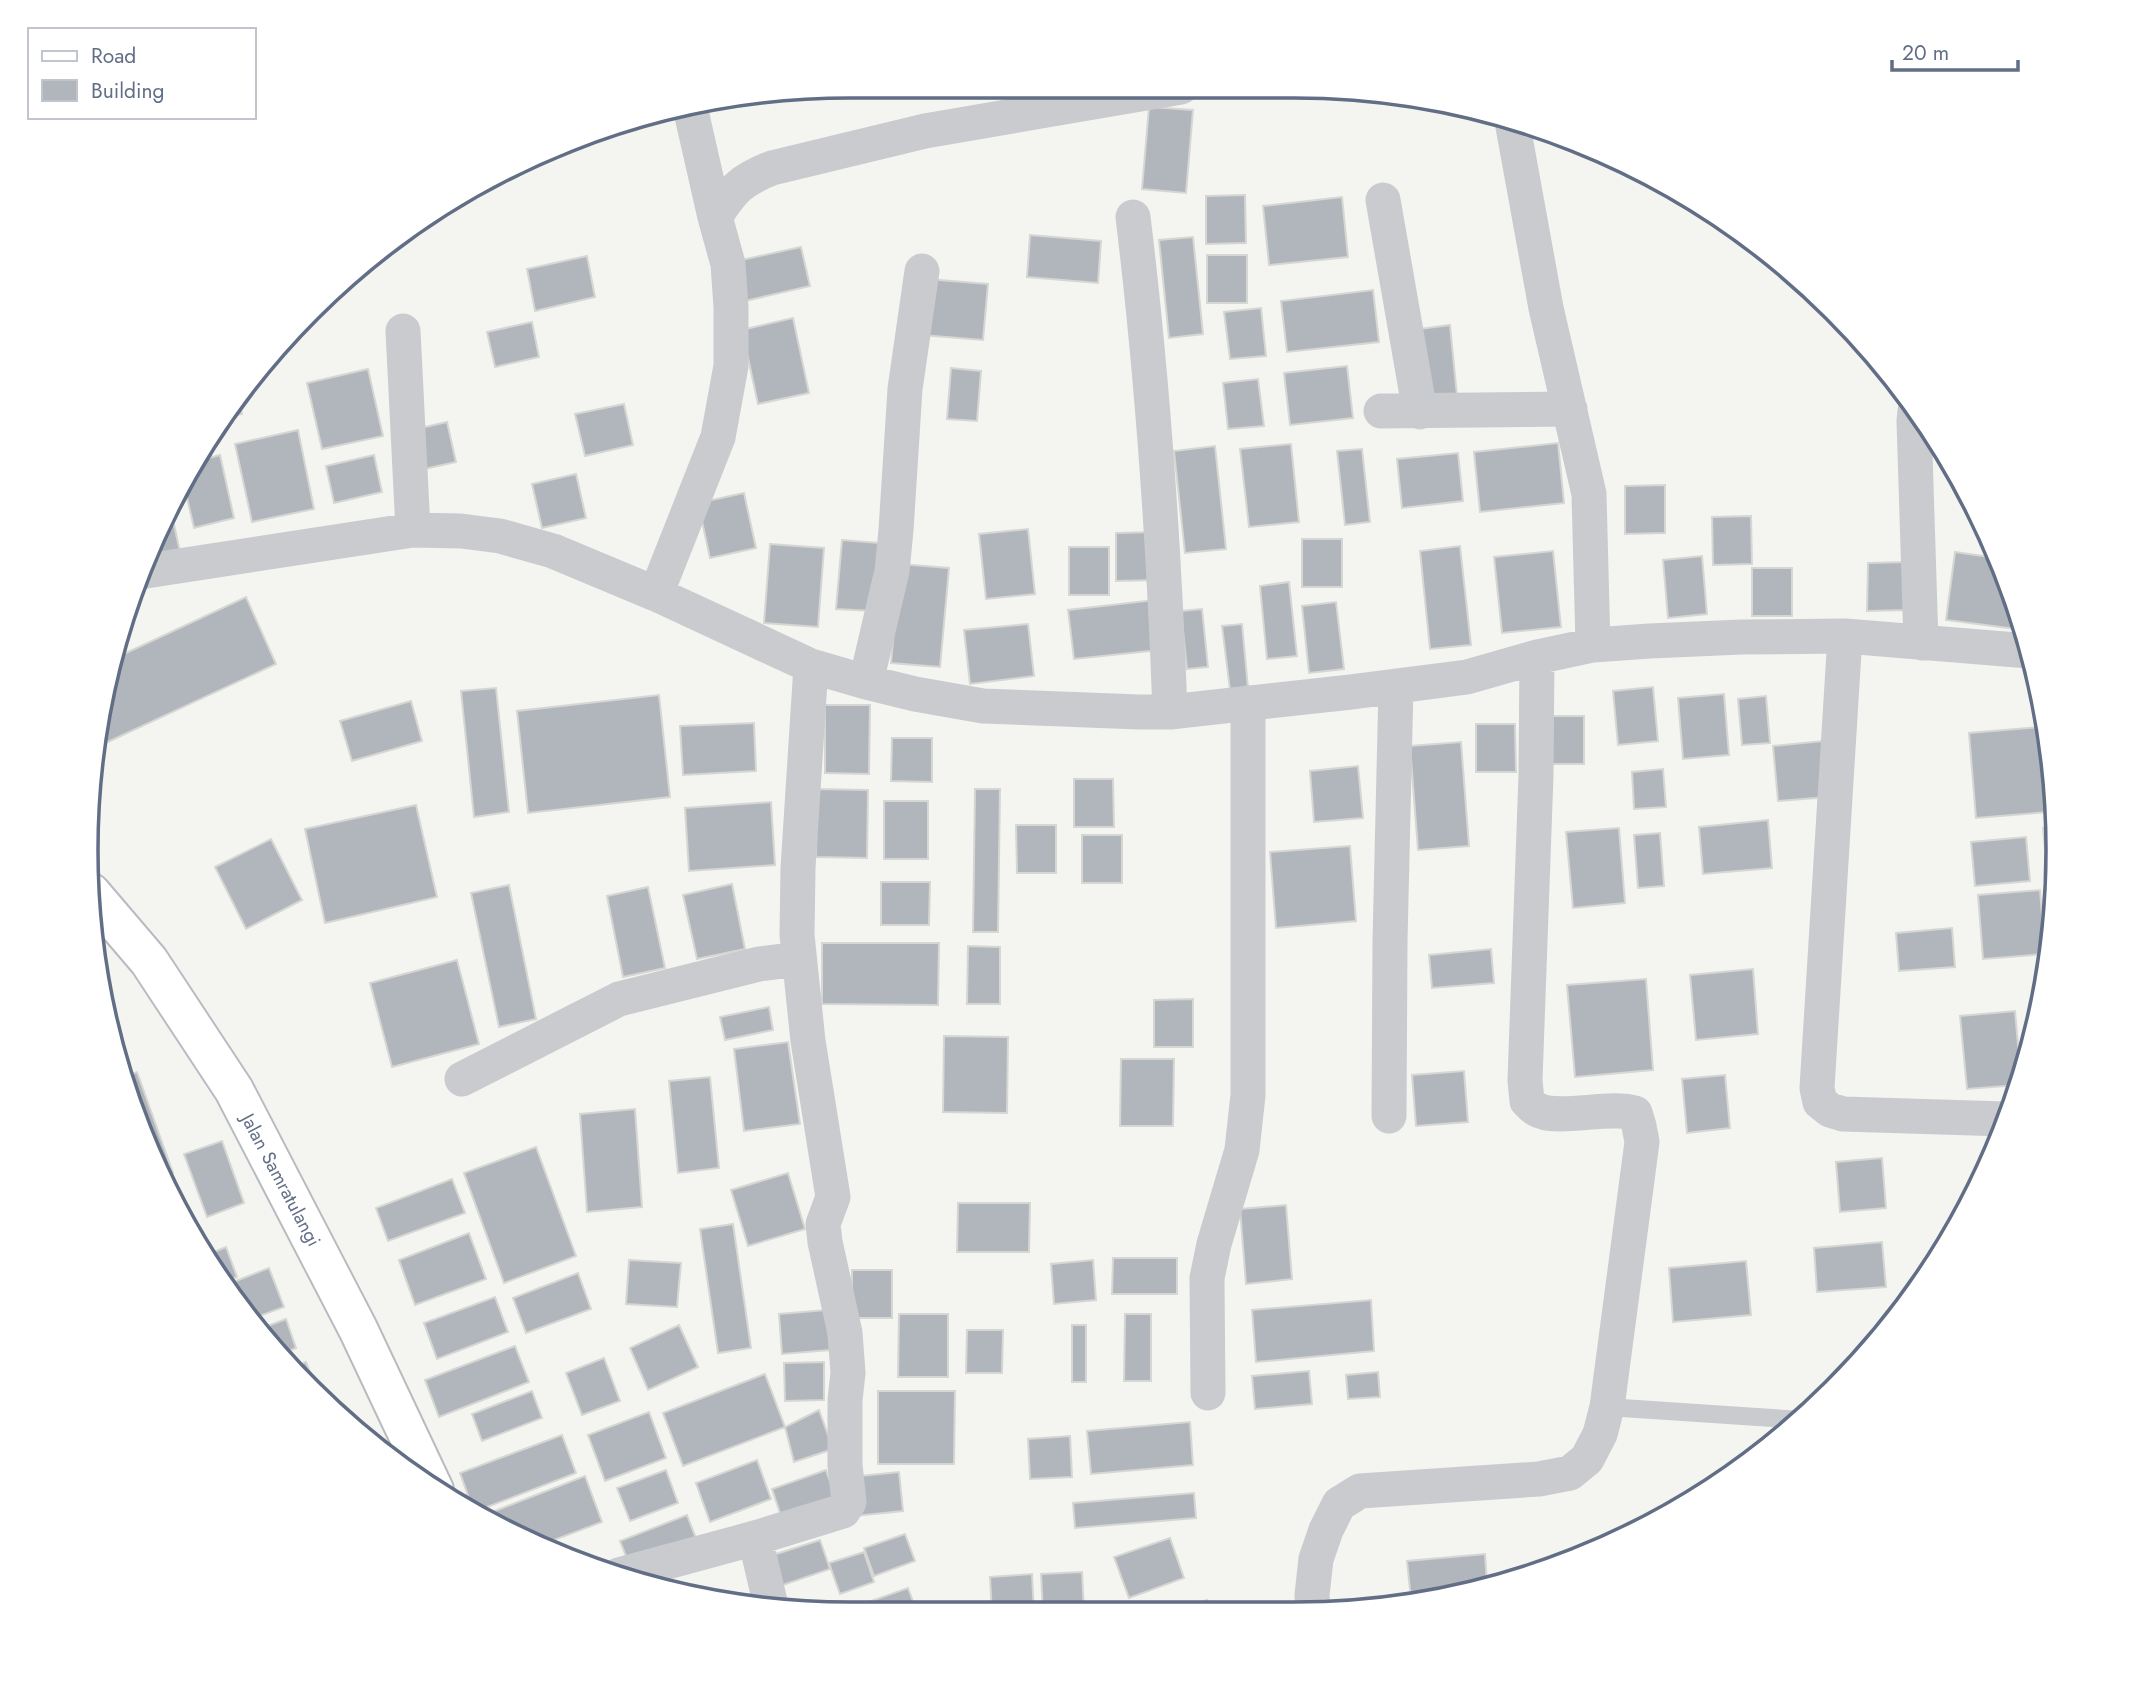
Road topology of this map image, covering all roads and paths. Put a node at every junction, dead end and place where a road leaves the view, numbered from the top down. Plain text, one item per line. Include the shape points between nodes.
1 (1117, 98) edge
2 (692, 115) edge
3 (1514, 131) edge
4 (1383, 200) dead end
5 (715, 217) junction
6 (1133, 217) dead end
7 (922, 271) dead end
8 (403, 331) dead end
9 (1570, 409) junction
10 (1381, 411) dead end
11 (1420, 412) junction
12 (1915, 427) edge
13 (413, 530) junction
14 (152, 570) edge
15 (656, 594) junction
16 (1845, 636) junction
17 (1921, 643) junction
18 (1593, 645) junction
19 (2019, 650) edge
20 (1537, 657) junction
21 (811, 666) junction
22 (866, 682) junction
23 (1396, 686) junction
24 (1248, 703) junction
25 (1170, 712) junction
26 (100, 904) edge
27 (799, 959) junction
28 (463, 1079) dead end
29 (1389, 1116) dead end
30 (1996, 1119) edge
31 (1208, 1393) dead end
32 (1607, 1407) junction
33 (1785, 1419) edge
34 (424, 1470) edge
35 (755, 1538) junction
36 (636, 1570) edge
37 (769, 1597) edge
38 (1312, 1601) edge

1 - 5 street via 925,131 772,168 748,177
2 - 5 street
3 - 9 street via 1546,308
4 - 11 street
5 - 15 street via 728,264 731,366 718,438
6 - 25 street via 1165,573
7 - 22 street via 905,389 892,571
8 - 13 street
9 - 11 street
9 - 18 street via 1589,494
10 - 11 street
12 - 17 street
13 - 14 street
13 - 15 street via 500,536 553,551
15 - 21 street
16 - 17 street
16 - 18 street
16 - 30 street via 1817,1088 1820,1102 1843,1114
17 - 19 street
18 - 20 street
20 - 23 street via 1467,677
20 - 32 street via 1527,1101 1536,1110 1553,1114 1622,1109 1635,1113 1642,1142
21 - 22 street
21 - 27 street via 798,868
22 - 25 street via 983,706
23 - 24 street
23 - 29 street
24 - 25 street
24 - 31 street via 1248,1095 1242,1150 1207,1278
26 - 34 main road, Jalan Samratulangi via 149,961 234,1090 358,1329
27 - 28 street via 759,964 619,999
27 - 35 street via 833,1197 823,1224 845,1333 849,1502 843,1511
32 - 33 lane
32 - 38 street via 1587,1459 1570,1473 1360,1491 1339,1504 1316,1559
35 - 36 street
35 - 37 street

